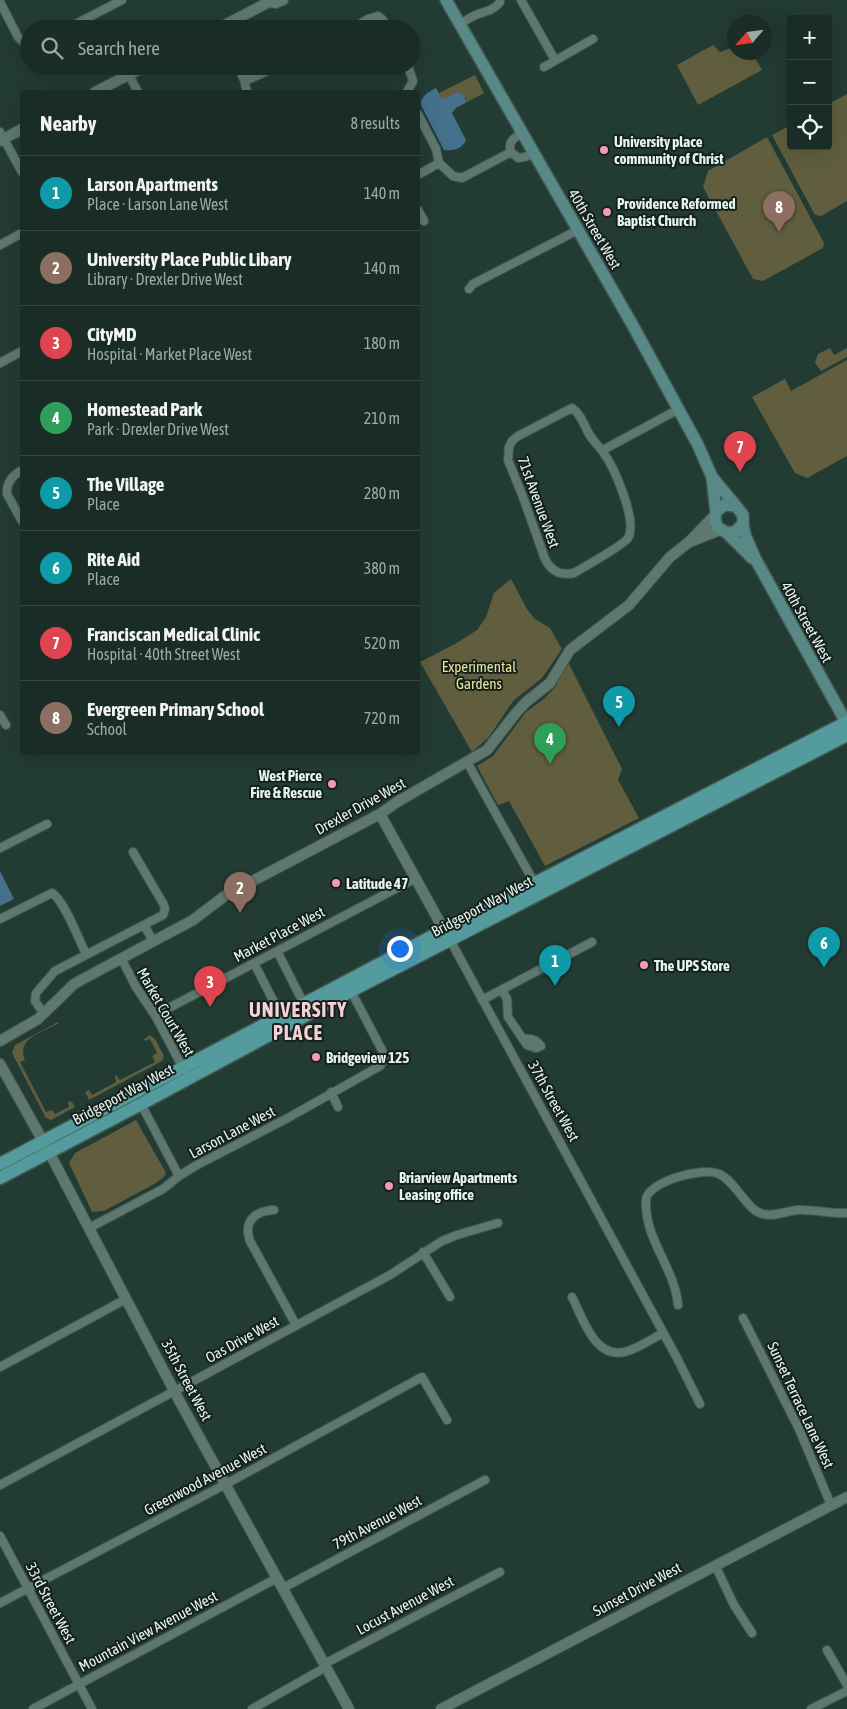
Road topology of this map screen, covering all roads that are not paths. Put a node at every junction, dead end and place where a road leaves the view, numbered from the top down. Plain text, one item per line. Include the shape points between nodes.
1 (122, 0) edge
2 (283, 0) edge
3 (446, 0) edge
4 (521, 0) edge
5 (269, 1) edge
6 (501, 1) edge
7 (0, 2) edge
8 (83, 20) edge
9 (236, 20) edge
10 (366, 20) edge
11 (383, 20) edge
12 (460, 24) junction
13 (20, 38) edge
14 (593, 39) dead end
15 (555, 60) junction
16 (544, 67) dead end
17 (129, 75) joint
18 (245, 75) edge
19 (248, 75) edge
20 (260, 75) edge
21 (411, 75) edge
22 (249, 80) junction
23 (99, 90) edge
24 (137, 90) edge
25 (247, 90) edge
26 (407, 90) edge
27 (420, 118) edge
28 (20, 130) edge
29 (522, 133) junction
30 (1, 137) edge
31 (511, 152) junction
32 (534, 153) junction
33 (439, 160) junction
34 (20, 169) edge
35 (420, 174) edge
36 (420, 214) edge
37 (424, 222) dead end
38 (578, 230) junction
39 (20, 234) edge
40 (0, 245) edge
41 (469, 289) dead end
42 (20, 352) edge
43 (0, 363) edge
44 (679, 409) junction
45 (602, 450) junction
46 (20, 471) edge
47 (712, 477) junction
48 (736, 506) junction
49 (715, 514) junction
50 (20, 517) edge
51 (743, 524) junction
52 (723, 532) junction
53 (688, 542) junction
54 (756, 560) junction
55 (0, 715) edge
56 (6, 725) dead end
57 (847, 726) edge
58 (467, 762) junction
59 (380, 814) junction
60 (47, 824) dead end
61 (0, 848) edge
62 (133, 852) dead end
63 (416, 878) junction
64 (535, 884) junction
65 (0, 919) edge
66 (144, 925) junction
67 (447, 935) junction
68 (153, 941) junction
69 (592, 942) dead end
70 (277, 951) junction
71 (86, 954) junction
72 (121, 958) junction
73 (254, 963) junction
74 (351, 990) junction
75 (502, 990) junction
76 (482, 1000) junction
77 (304, 1004) junction
78 (44, 1014) junction
79 (282, 1016) junction
80 (156, 1017) junction
81 (523, 1039) dead end
82 (0, 1041) edge
83 (0, 1064) edge
84 (185, 1073) junction
85 (331, 1092) junction
86 (140, 1104) junction
87 (338, 1107) dead end
88 (46, 1147) junction
89 (0, 1164) edge
90 (179, 1176) junction
91 (0, 1178) edge
92 (274, 1210) dead end
93 (847, 1213) edge
94 (498, 1223) dead end
95 (89, 1228) junction
96 (423, 1252) junction
97 (450, 1297) dead end
98 (572, 1297) dead end
99 (126, 1299) junction
100 (678, 1305) dead end
101 (743, 1318) dead end
102 (296, 1325) junction
103 (663, 1333) junction
104 (0, 1366) edge
105 (175, 1391) junction
106 (700, 1404) dead end
107 (447, 1420) dead end
108 (485, 1480) dead end
109 (226, 1484) junction
110 (0, 1485) edge
111 (847, 1497) edge
112 (831, 1505) junction
113 (0, 1536) edge
114 (715, 1565) junction
115 (500, 1572) dead end
116 (277, 1578) junction
117 (28, 1588) junction
118 (283, 1588) junction
119 (0, 1603) edge
120 (752, 1633) dead end
121 (827, 1650) dead end
122 (325, 1666) junction
123 (79, 1684) junction
124 (847, 1685) edge
125 (847, 1691) edge
126 (33, 1709) edge
127 (92, 1709) edge
128 (252, 1709) edge
129 (349, 1709) edge
130 (441, 1709) edge
131 (811, 1709) edge

1 - 8 street
2 - 5 street via 276,4
3 - 12 main road, 40th Street West
4 - 15 street
5 - 9 street
6 - 12 street via 491,10
7 - 13 street
10 - 11 street via 378,16
12 - 29 main road, 40th Street West
14 - 15 street
15 - 16 street
17 - 23 street
17 - 24 street
18 - 22 street
19 - 22 street
20 - 22 street
21 - 26 street via 413,81
22 - 25 street
27 - 33 street
28 - 30 street
29 - 31 street via 510,143
29 - 32 main road, 40th Street West
30 - 34 street
31 - 32 street via 518,158
31 - 33 street via 462,178 453,176
32 - 38 main road, 40th Street West
33 - 35 street
36 - 37 street
38 - 41 street via 472,284
38 - 44 main road, 40th Street West
39 - 40 street
42 - 43 street
44 - 45 street
44 - 47 main road, 40th Street West
45 - 45 street, 71st Avenue West via 572,408 518,436 509,447 509,466 526,503 540,549 550,568 560,574 574,573 622,545 629,536 628,505
46 - 50 street via 11,478 7,489
47 - 48 main road, 40th Street West
47 - 49 main road, 40th Street West
48 - 49 main road via 724,505
48 - 51 main road via 744,515
49 - 52 main road via 715,524
49 - 53 street, Drexler Drive West
51 - 52 main road via 735,532
51 - 54 main road, 40th Street West
52 - 53 street, Drexler Drive West
52 - 54 main road, 40th Street West
53 - 58 street, Drexler Drive West via 629,605 570,650 550,683 526,702 487,750
54 - 57 main road, 40th Street West
55 - 56 street
57 - 64 main road, Bridgeport Way West
57 - 67 main road, Bridgeport Way West
58 - 59 street, Drexler Drive West
58 - 64 street
59 - 63 street, 37th Street West
59 - 68 street, Drexler Drive West via 226,895 193,920
60 - 61 street
62 - 66 street via 165,909 163,915
63 - 67 street, 37th Street West
63 - 70 street, Market Place West
64 - 67 main road, Bridgeport Way West
65 - 71 street via 52,893 64,908
66 - 68 street
66 - 71 street
67 - 74 main road, Bridgeport Way West
67 - 76 street, 37th Street West
67 - 77 main road, Bridgeport Way West
68 - 72 street, Drexler Drive West
69 - 75 street
70 - 73 street, Market Place West
70 - 77 street
71 - 78 street via 56,971 36,993 35,1001
72 - 78 street, Drexler Drive West via 74,984
72 - 80 street, Market Court West
73 - 79 street
73 - 80 street, Market Place West
74 - 84 main road, Bridgeport Way West
74 - 85 street, Larson Lane West via 386,1058 380,1066
75 - 76 street
75 - 81 street via 507,999 508,1017
76 - 103 street, 37th Street West
77 - 79 main road, Bridgeport Way West
78 - 82 street, Drexler Drive West
79 - 84 main road, Bridgeport Way West
80 - 84 street, Market Court West
83 - 88 street, 35th Street West
84 - 86 main road, Bridgeport Way West
84 - 88 main road, Bridgeport Way West
85 - 87 street
85 - 90 street, Larson Lane West
86 - 88 main road, Bridgeport Way West
86 - 90 street
88 - 89 main road, Bridgeport Way West
88 - 91 main road, Bridgeport Way West
88 - 95 street, 35th Street West
90 - 95 street, Larson Lane West via 162,1189
92 - 102 street via 254,1216 248,1233
93 - 100 street via 802,1210 761,1214 726,1179 714,1172 692,1172 655,1188 648,1193 646,1200 648,1223 675,1286
94 - 96 street, Oas Drive West via 448,1238
95 - 99 street, 35th Street West
96 - 97 street
96 - 102 street, Oas Drive West via 390,1276
98 - 103 street via 593,1339 609,1351 627,1351
99 - 104 street
99 - 105 street, 35th Street West
101 - 112 street, Sunset Terrace Lane West via 799,1429
102 - 105 street, Oas Drive West
103 - 106 street, 37th Street West
105 - 109 street, 35th Street West
105 - 110 street, Oas Drive West
107 - 109 street, Greenwood Avenue West via 422,1377
108 - 118 street, 79th Avenue West
109 - 116 street, 35th Street West
109 - 117 street, Greenwood Avenue West
111 - 112 street, Sunset Drive West
112 - 114 street, Sunset Drive West
113 - 117 street, 33rd Street West
114 - 120 street
114 - 130 street, Sunset Drive West
115 - 122 street, Locust Avenue West
116 - 118 street, 35th Street West
116 - 123 street, Mountain View Avenue West
117 - 119 street, Greenwood Avenue West
117 - 123 street, 33rd Street West
118 - 122 street, 35th Street West
121 - 124 street
122 - 128 street, Locust Avenue West
122 - 129 street, 35th Street West
123 - 126 street, Mountain View Avenue West
123 - 127 street, 33rd Street West
125 - 131 street

